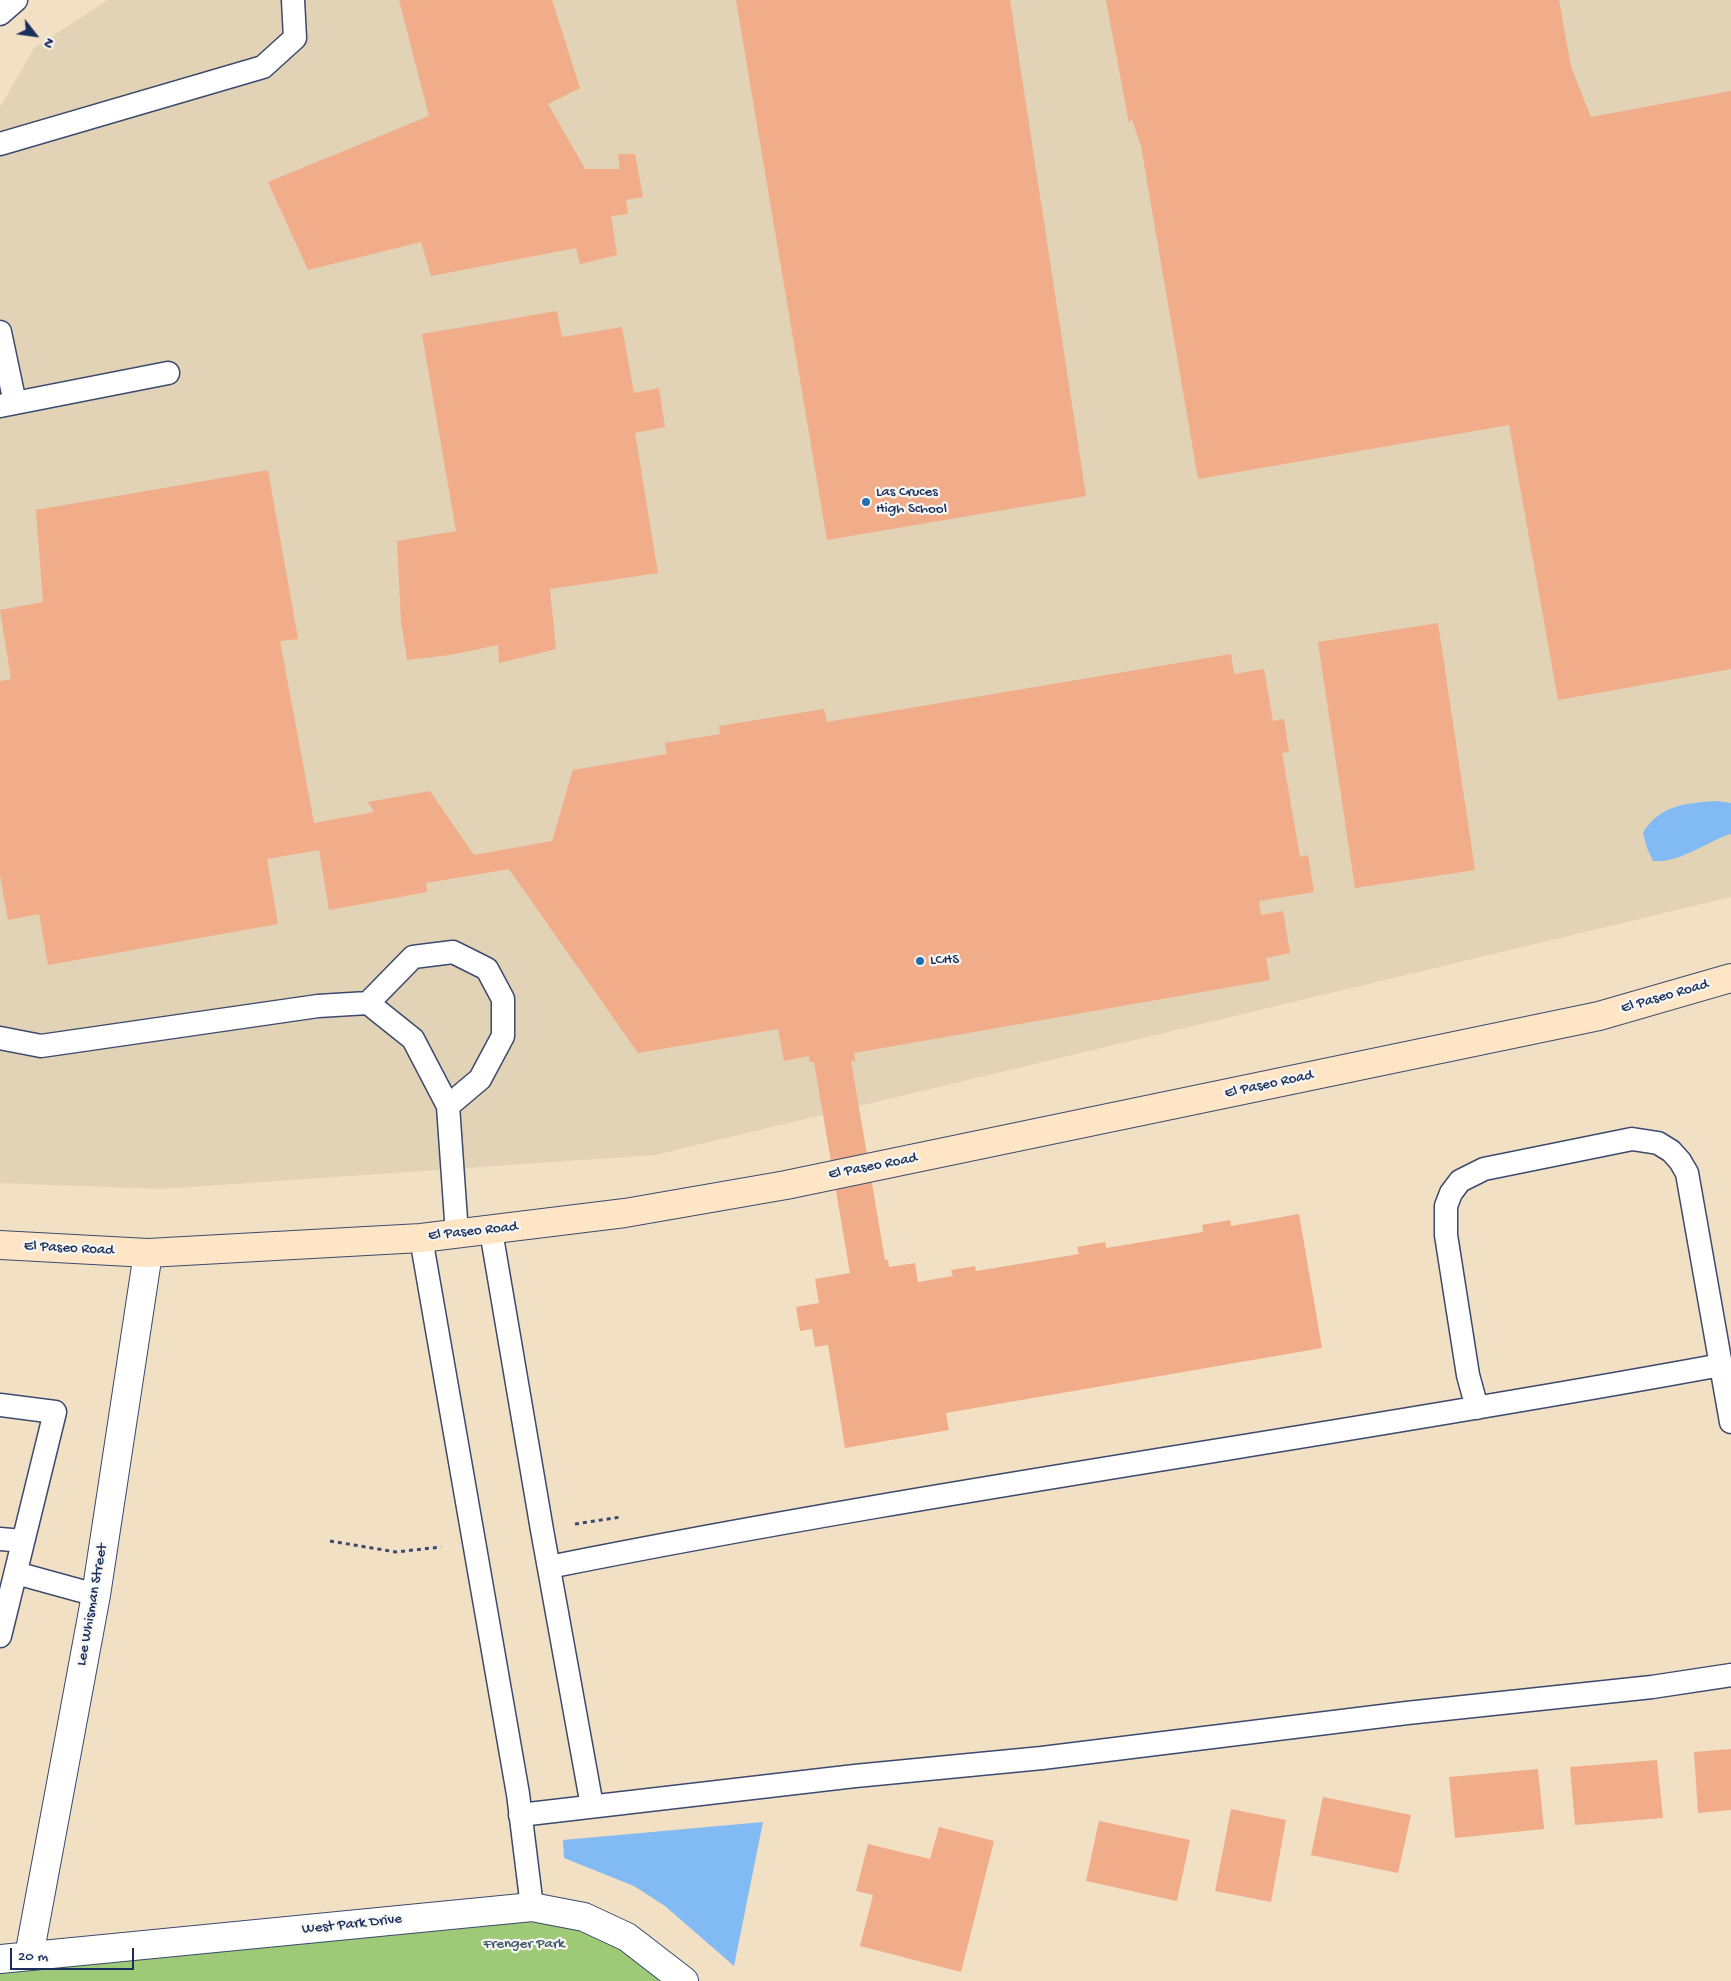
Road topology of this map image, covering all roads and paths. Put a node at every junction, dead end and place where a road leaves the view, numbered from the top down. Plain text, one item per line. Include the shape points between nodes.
1 (16, 0) edge
2 (293, 0) edge
3 (0, 14) edge
4 (0, 144) edge
5 (0, 332) edge
6 (168, 373) dead end
7 (7, 404) edge
8 (1731, 978) edge
9 (368, 1003) junction
10 (0, 1038) edge
11 (448, 1106) junction
12 (491, 1230) junction
13 (457, 1234) junction
14 (421, 1238) junction
15 (0, 1245) edge
16 (148, 1253) junction
17 (1722, 1366) junction
18 (0, 1405) edge
19 (1477, 1408) junction
20 (1731, 1422) edge
21 (0, 1539) edge
22 (23, 1541) junction
23 (549, 1567) junction
24 (16, 1573) junction
25 (96, 1595) junction
26 (0, 1636) edge
27 (1731, 1675) edge
28 (592, 1806) junction
29 (520, 1815) junction
30 (532, 1907) junction
31 (29, 1956) junction
32 (0, 1959) edge
33 (684, 1981) edge

1 - 3 lane
2 - 4 lane via 295,38 263,67
5 - 7 lane
6 - 7 lane
8 - 12 main road, El Paseo Road via 1599,1016 786,1185 675,1206
9 - 10 lane via 318,1006 41,1046
9 - 11 lane via 413,1039
9 - 11 lane via 413,957 453,952 487,969 504,999 503,1036 480,1079
11 - 13 lane
12 - 13 main road, El Paseo Road
12 - 23 lane
13 - 14 main road, El Paseo Road
14 - 16 main road, El Paseo Road
14 - 29 lane
15 - 16 main road, El Paseo Road
16 - 25 street, Lee Whisman Street
17 - 19 lane
17 - 19 lane via 1687,1173 1671,1151 1658,1143 1632,1139 1484,1169 1460,1181 1451,1192 1446,1206 1446,1235 1468,1375
17 - 20 lane
18 - 22 lane via 55,1412
19 - 23 lane via 1001,1486
21 - 22 lane
22 - 24 lane
23 - 28 lane
24 - 25 lane
24 - 26 lane
25 - 31 street, Lee Whisman Street
27 - 28 lane via 1042,1758
28 - 29 lane
29 - 30 lane
30 - 31 street, West Park Drive
30 - 33 street, West Park Drive via 584,1917 627,1937
31 - 32 street, West Park Drive

